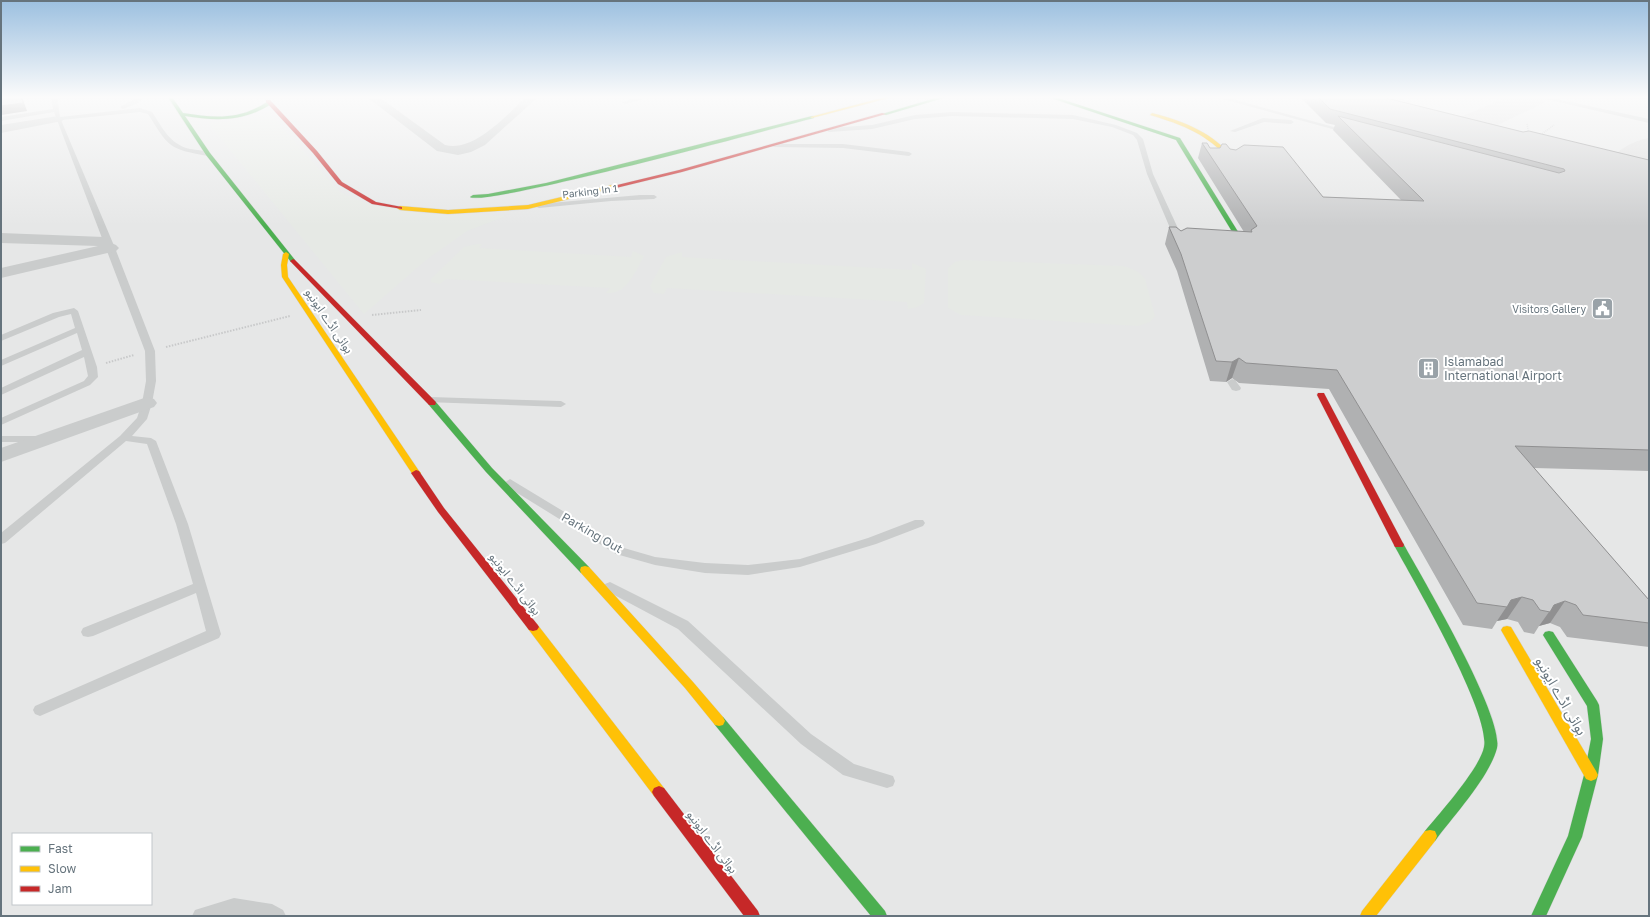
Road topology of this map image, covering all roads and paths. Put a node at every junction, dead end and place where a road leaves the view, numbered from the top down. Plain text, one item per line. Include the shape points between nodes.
1 (67, 140) edge
2 (168, 140) edge
3 (199, 140) edge
4 (303, 140) edge
5 (430, 140) edge
6 (484, 140) edge
7 (723, 140) edge
8 (796, 140) edge
9 (1140, 140) edge
10 (1179, 140) edge
11 (1200, 140) edge
12 (1216, 140) edge
13 (1205, 145) edge
14 (775, 146) junction
15 (208, 154) junction
16 (909, 154) dead end
17 (1232, 160) edge
18 (355, 190) junction
19 (377, 193) dead end
20 (654, 197) dead end
21 (465, 198) dead end
22 (528, 207) junction
23 (1, 238) edge
24 (1242, 243) edge
25 (109, 245) junction
26 (1177, 245) edge
27 (286, 254) junction
28 (1, 273) edge
29 (421, 310) dead end
30 (308, 311) junction
31 (379, 314) dead end
32 (79, 329) junction
33 (1, 338) edge
34 (150, 351) junction
35 (86, 352) junction
36 (1, 363) edge
37 (92, 367) junction
38 (1, 392) edge
39 (1321, 395) dead end
40 (430, 400) junction
41 (147, 403) junction
42 (561, 404) dead end
43 (1, 422) edge
44 (1, 438) edge
45 (124, 438) junction
46 (47, 440) junction
47 (1, 455) edge
48 (490, 470) junction
49 (919, 523) dead end
50 (1, 540) edge
51 (592, 577) junction
52 (200, 586) junction
53 (1507, 630) dead end
54 (88, 632) dead end
55 (1549, 635) dead end
56 (40, 710) dead end
57 (1591, 775) junction
58 (887, 781) dead end
59 (201, 916) edge
60 (278, 916) edge
61 (753, 916) edge
62 (880, 916) edge
63 (1367, 916) edge
64 (1538, 916) edge

1 - 25 lane
2 - 15 lane via 186,151
3 - 15 main road, ہوائی اڈے ایونیو
4 - 18 main road via 340,183
5 - 6 street via 441,148 458,152 478,145
7 - 21 main road via 546,185
8 - 14 main road
9 - 26 lane via 1150,174 1177,235
10 - 24 main road
11 - 13 main road
12 - 17 main road
14 - 16 lane via 843,146
14 - 22 main road
15 - 27 main road, ہوائی اڈے ایونیو
18 - 19 main road
18 - 22 main road via 374,203 398,208 448,212
20 - 22 lane, Parking In 1 via 626,196
23 - 25 street
25 - 28 street
25 - 34 lane
27 - 30 main road, ہوائی اڈے ایونیو via 285,277
27 - 40 main road, ہوائی اڈے ایونیو
29 - 31 path
30 - 34 path
30 - 61 main road, ہوائی اڈے ایونیو via 441,510
32 - 33 lane via 74,311 66,311
32 - 35 lane
32 - 36 lane
34 - 37 path
34 - 41 lane via 152,381
35 - 37 lane
35 - 38 lane
37 - 43 lane via 93,377 87,383
39 - 63 main road via 1476,692 1488,720 1490,738 1482,766
40 - 42 lane
40 - 48 main road, ہوائی اڈے ایونیو
41 - 45 lane via 142,419
41 - 46 street
44 - 46 lane
45 - 50 lane
45 - 52 lane via 151,441 182,524
46 - 47 street
48 - 49 lane, Parking Out via 620,552 655,561 705,568 748,570 800,563 872,541
48 - 51 main road, ہوائی اڈے ایونیو
51 - 58 lane via 683,625 806,739 849,770
51 - 62 main road, ہوائی اڈے ایونیو via 689,685
52 - 54 lane
52 - 56 lane via 214,634
53 - 57 main road, ہوائی اڈے ایونیو
55 - 57 main road, ہوائی اڈے ایونیو via 1593,705 1597,740
57 - 64 main road, ہوائی اڈے ایونیو via 1575,837
59 - 60 lane via 234,908

